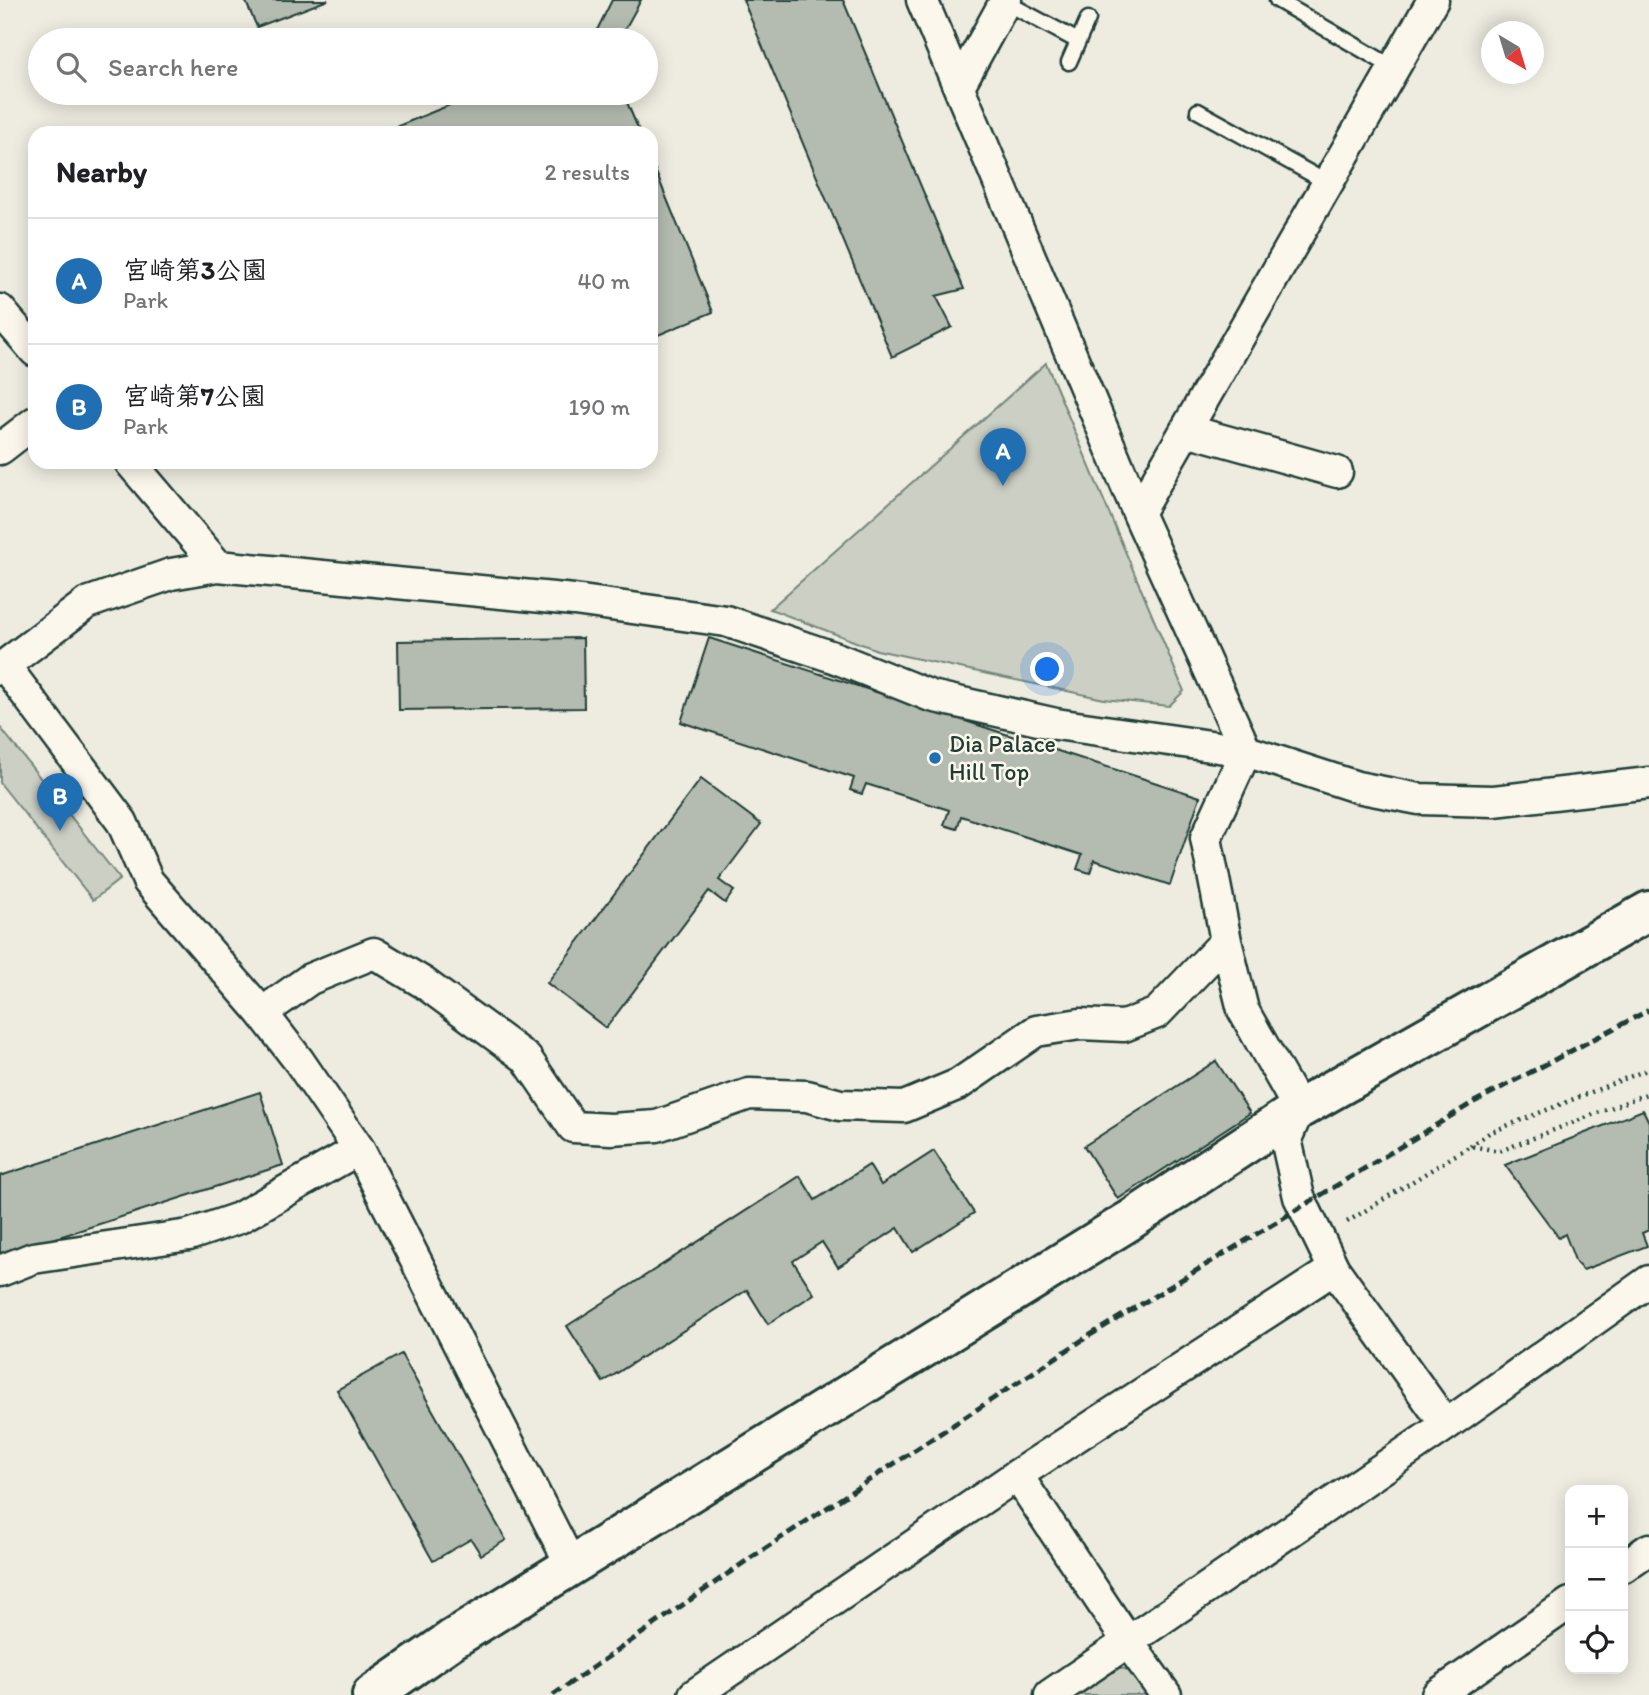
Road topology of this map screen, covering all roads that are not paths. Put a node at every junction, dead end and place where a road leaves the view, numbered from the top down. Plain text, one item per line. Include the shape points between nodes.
1 (922, 0) edge
2 (1276, 0) edge
3 (1433, 0) edge
4 (1005, 1) edge
5 (1088, 19) dead end
6 (1078, 41) junction
7 (1069, 62) dead end
8 (1394, 68) junction
9 (959, 86) junction
10 (1198, 111) dead end
11 (1328, 183) junction
12 (0, 310) edge
13 (28, 343) edge
14 (28, 427) edge
15 (1186, 430) junction
16 (0, 449) edge
17 (136, 469) edge
18 (1337, 472) dead end
19 (1138, 513) junction
20 (218, 566) junction
21 (2, 667) edge
22 (1246, 751) junction
23 (1649, 783) edge
24 (1649, 911) edge
25 (1226, 941) junction
26 (262, 1013) junction
27 (1299, 1109) junction
28 (359, 1149) junction
29 (1334, 1269) junction
30 (0, 1271) edge
31 (1649, 1281) edge
32 (1446, 1424) junction
33 (1017, 1475) junction
34 (1649, 1549) edge
35 (1628, 1564) edge
36 (570, 1565) junction
37 (1565, 1606) edge
38 (1128, 1642) junction
39 (372, 1695) edge
40 (694, 1695) edge
41 (1050, 1695) edge
42 (1166, 1695) edge
43 (1437, 1695) edge

1 - 9 street
2 - 8 lane
3 - 8 street
4 - 6 lane
4 - 9 street
5 - 6 lane
6 - 7 lane
8 - 11 street
9 - 19 street
10 - 11 lane
11 - 15 street
12 - 13 street
14 - 16 street
15 - 18 street
15 - 19 street
17 - 20 street
19 - 22 street
20 - 21 street via 171,575 87,603
20 - 22 street via 574,600 726,621 931,696 1056,724
21 - 26 street via 122,822 148,881
22 - 23 street via 1357,787 1419,799 1494,801
22 - 25 street via 1206,838
24 - 27 street
25 - 26 street via 1157,1013 1124,1026 1080,1024 1036,1031 959,1084 904,1107 749,1094 645,1127 573,1126 526,1058 424,983 374,953 310,979
25 - 27 street via 1243,1010
26 - 28 street
27 - 29 street via 1286,1139 1299,1197
27 - 36 street via 1129,1221
28 - 30 street via 239,1218 201,1231 33,1258
28 - 36 street
29 - 32 street
29 - 33 street
31 - 32 street
32 - 38 street
33 - 38 street
33 - 40 street
34 - 35 street
36 - 39 street
37 - 43 street
38 - 41 street
38 - 42 street

